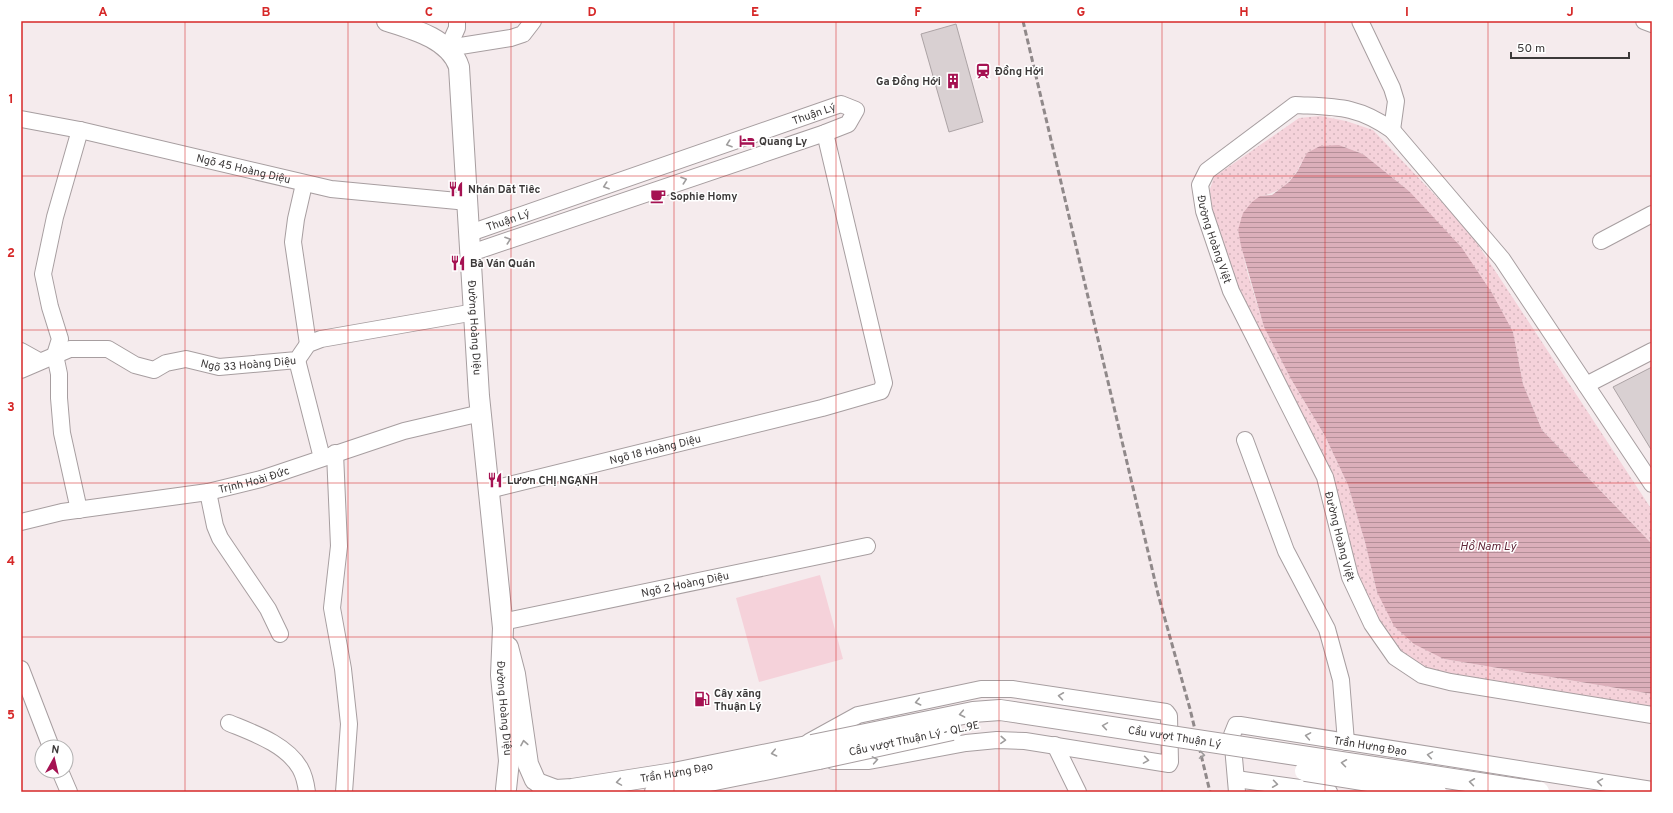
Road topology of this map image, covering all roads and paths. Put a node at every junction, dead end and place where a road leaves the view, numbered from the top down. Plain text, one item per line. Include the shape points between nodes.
1 (387, 21) edge
2 (457, 21) edge
3 (533, 21) edge
4 (1360, 21) edge
5 (1644, 21) edge
6 (1652, 24) edge
7 (448, 48) junction
8 (21, 119) edge
9 (80, 130) junction
10 (1392, 130) junction
11 (825, 133) junction
12 (304, 184) junction
13 (468, 202) junction
14 (1652, 214) edge
15 (470, 233) junction
16 (1601, 241) dead end
17 (471, 253) junction
18 (475, 312) junction
19 (308, 344) junction
20 (21, 351) edge
21 (1652, 351) edge
22 (55, 355) junction
23 (297, 360) junction
24 (39, 361) junction
25 (21, 370) edge
26 (1586, 385) junction
27 (481, 413) junction
28 (1245, 440) dead end
29 (329, 456) junction
30 (1652, 484) edge
31 (489, 490) junction
32 (208, 492) junction
33 (79, 510) junction
34 (21, 522) edge
35 (867, 546) dead end
36 (503, 625) junction
37 (280, 634) dead end
38 (21, 669) edge
39 (1652, 715) edge
40 (228, 723) dead end
41 (48, 739) edge
42 (1346, 742) junction
43 (1055, 746) junction
44 (810, 753) junction
45 (63, 779) edge
46 (540, 785) edge
47 (1236, 785) edge
48 (719, 786) edge
49 (505, 790) edge
50 (1652, 790) edge
51 (69, 792) edge
52 (307, 792) edge
53 (344, 792) edge
54 (655, 792) edge
55 (1078, 792) edge
56 (1329, 792) edge
57 (1436, 792) edge
58 (1539, 792) edge

1 - 7 main road via 426,36
2 - 7 street via 457,28
3 - 7 street via 523,34 511,38
4 - 10 street via 1396,101
5 - 6 street
7 - 13 main road, Đường Hoàng Diệu via 459,68
8 - 9 street, Ngõ 45 Hoàng Diệu
9 - 12 street, Ngõ 45 Hoàng Diệu
9 - 22 street via 55,217 43,274 60,339
10 - 26 street, Đường Hoàng Việt via 1502,258
10 - 39 street, Đường Hoàng Việt via 1375,118 1346,108 1295,105 1207,171 1200,185 1204,211 1231,291 1325,477 1350,577 1372,624 1394,658 1422,675 1450,682
11 -> 15 street, Thuận Lý via 848,124 856,110 841,104
17 -> 11 street, Thuận Lý
11 - 31 street, Ngõ 18 Hoàng Diệu via 884,383 881,391 822,408
12 - 13 street, Ngõ 45 Hoàng Diệu via 331,189
12 - 19 street via 293,242
13 - 15 main road, Đường Hoàng Diệu
14 - 16 street
15 - 17 main road, Đường Hoàng Diệu
17 - 18 main road, Đường Hoàng Diệu
18 - 19 street, Ngõ 33 Hoàng Diệu via 321,339
18 - 27 main road, Đường Hoàng Diệu
19 - 23 street, Ngõ 33 Hoàng Diệu
20 - 24 street
21 - 26 street
22 - 23 street, Ngõ 33 Hoàng Diệu via 70,349 108,349 135,365 154,370 166,363 186,359 219,367
22 - 24 street, Ngõ 33 Hoàng Diệu
22 - 33 street via 59,374 62,433
23 - 29 street
24 - 25 street, Ngõ 33 Hoàng Diệu
26 - 30 street, Đường Hoàng Việt
27 - 29 street, Trịnh Hoài Đức via 404,431
27 - 31 main road, Đường Hoàng Diệu
28 - 42 street via 1286,551 1327,629 1342,680
29 - 32 street, Trịnh Hoài Đức via 261,479
29 - 53 street via 339,546 332,608 343,669 349,724
31 - 36 main road, Đường Hoàng Diệu
32 - 33 street, Trịnh Hoài Đức
32 - 37 street via 220,538 265,603
33 - 34 street, Trịnh Hoài Đức
35 - 36 street, Ngõ 2 Hoàng Diệu
46 -> 36 main road, Đường Hoàng Diệu via 528,764 515,674
36 - 49 main road, Đường Hoàng Diệu via 501,675 509,761
38 - 41 street
40 - 52 street via 264,738 281,749 300,768
42 -> 47 street, Trần Hưng Đạo via 1236,725 1232,735
50 -> 42 street, Trần Hưng Đạo
44 -> 43 street via 869,762 966,743 996,740
43 -> 44 street via 1169,764 1168,714 1012,689 981,689 858,715
43 - 55 street
44 -> 46 main road, Trần Hưng Đạo via 576,789 556,790
44 - 48 main road
44 -> 57 main road, Cầu vượt Thuận Lý - QL.9E, bridge via 990,723
58 -> 44 main road, Cầu vượt Thuận Lý, bridge via 1000,710 973,712
45 - 51 street
46 - 49 main road, Trần Hưng Đạo via 522,777 510,783
47 -> 56 street, Trần Hưng Đạo
48 - 54 main road

